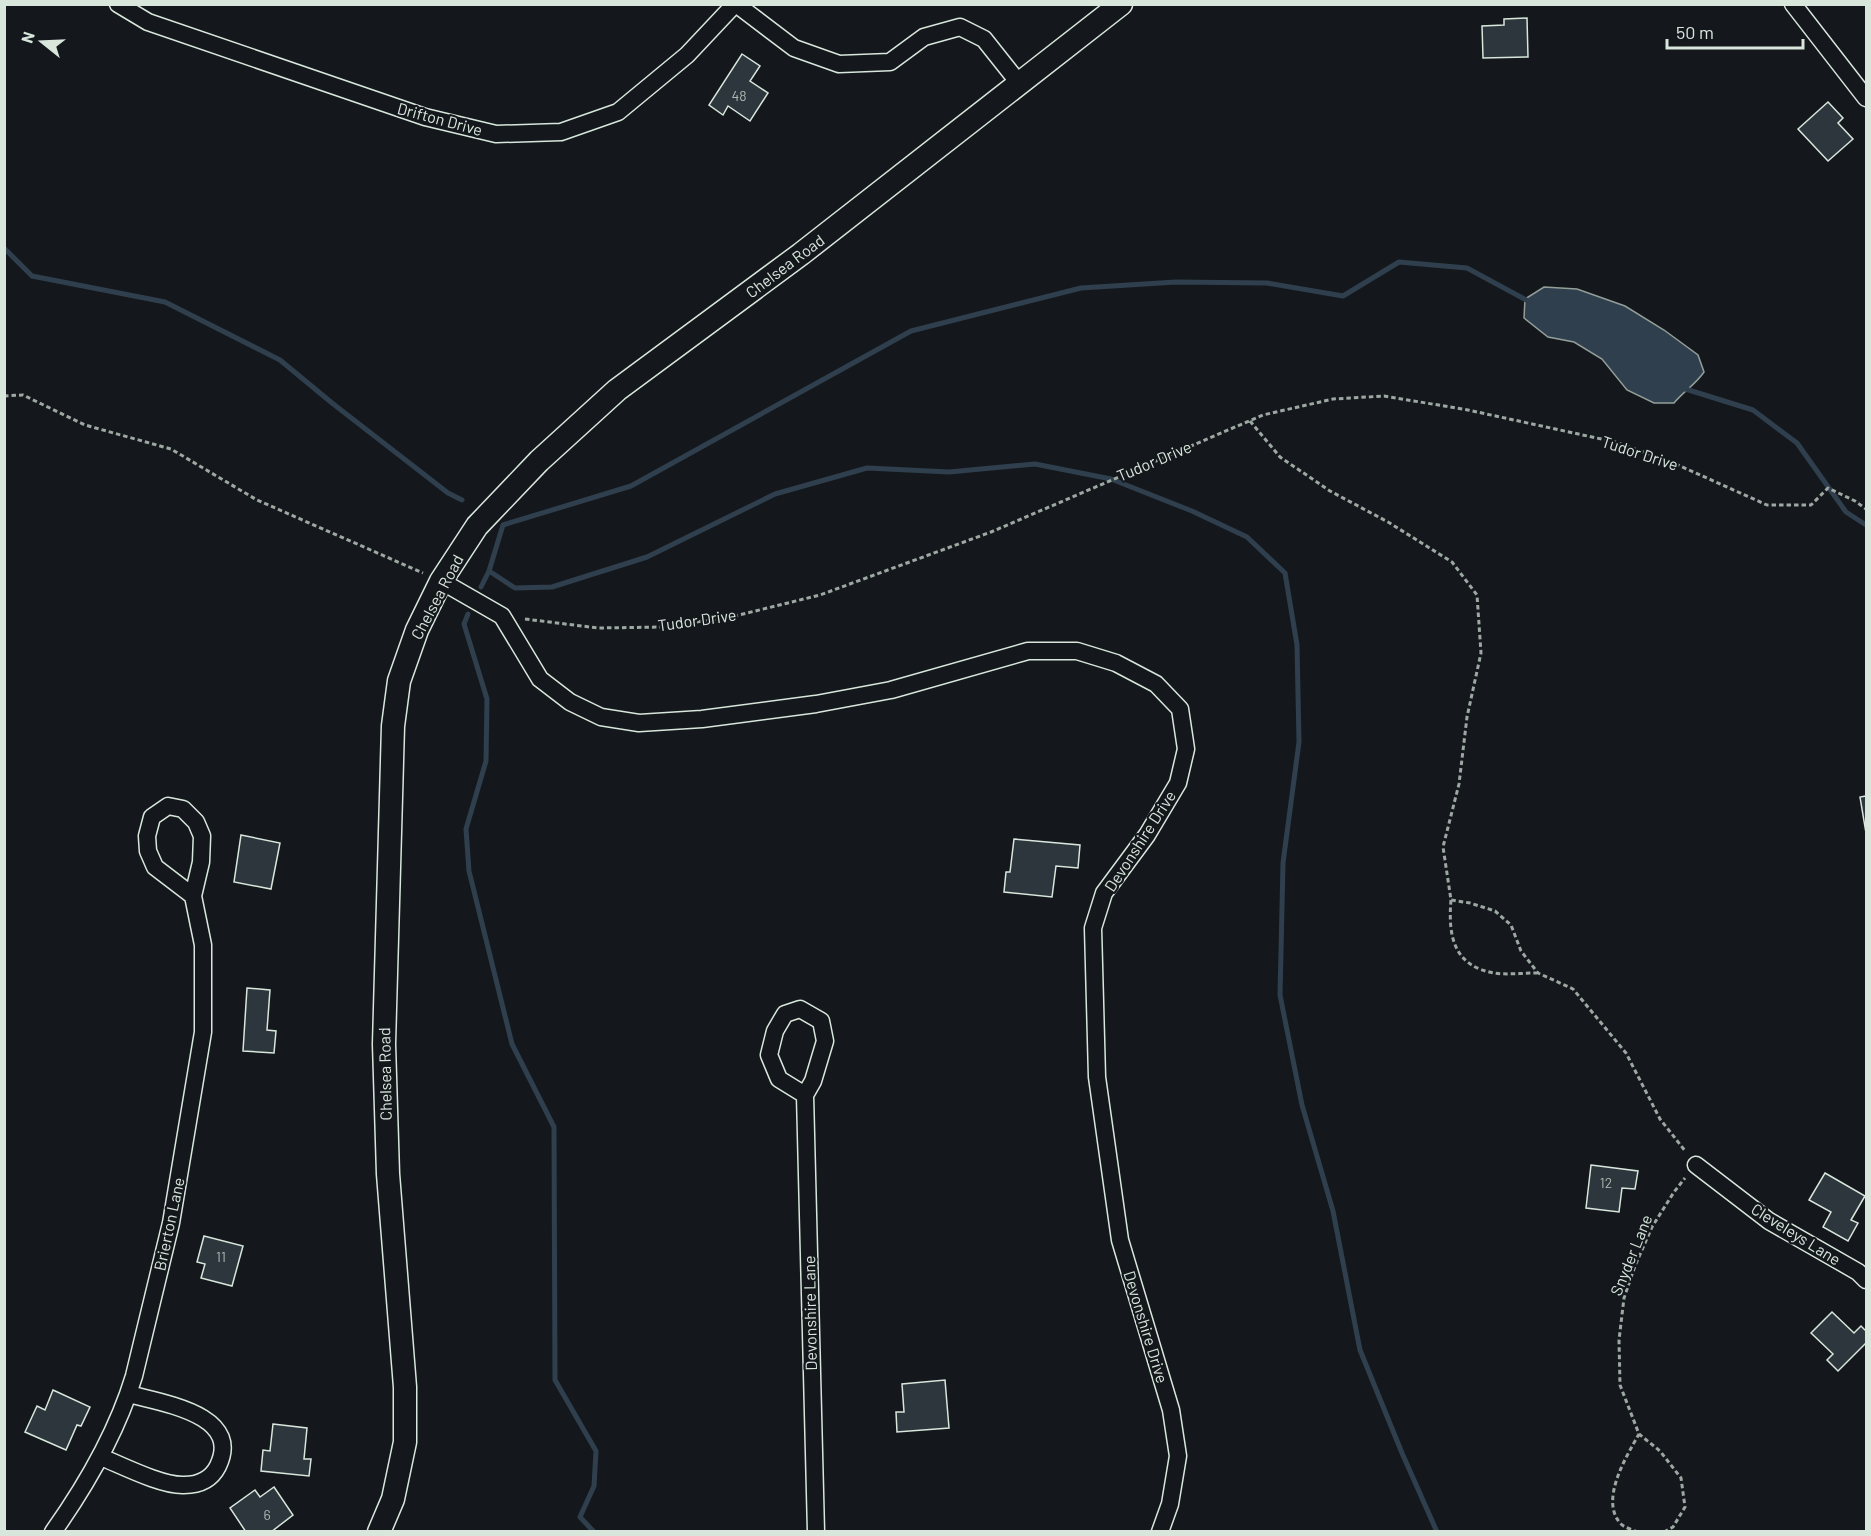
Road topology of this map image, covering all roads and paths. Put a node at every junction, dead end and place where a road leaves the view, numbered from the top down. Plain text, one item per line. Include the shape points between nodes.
1 (118, 4) edge
2 (735, 4) edge
3 (1121, 4) edge
4 (1792, 4) edge
5 (1019, 83) junction
6 (1866, 98) edge
7 (4, 396) edge
8 (1249, 421) junction
9 (1866, 509) edge
10 (441, 581) junction
11 (502, 616) junction
12 (193, 896) junction
13 (1451, 900) junction
14 (1538, 973) junction
15 (805, 1095) junction
16 (1696, 1165) junction
17 (1864, 1271) edge
18 (129, 1394) junction
19 (1639, 1434) junction
20 (101, 1457) junction
21 (53, 1532) edge
22 (379, 1532) edge
23 (816, 1532) edge
24 (1160, 1532) edge
25 (1638, 1532) edge
26 (1664, 1532) edge

1 - 2 street, Drifton Drive via 148,22 425,117 496,134 561,132 618,112 687,55
2 - 5 street, Drifton Drive via 794,48 839,64 890,62 924,37 960,27 984,39
3 - 5 street, Chelsea Road
4 - 6 street
5 - 10 street, Chelsea Road via 801,254 617,390 539,461 477,526
7 - 10 path via 23,395 85,425 171,449 257,500
8 - 9 path, Tudor Drive via 1333,399 1384,396 1615,442 1670,461 1767,505 1811,505 1828,488
8 - 11 path, Tudor Drive via 991,532 820,595 731,617 662,627 598,628
8 - 13 path via 1281,457 1330,491 1452,562 1477,595 1481,653 1467,717 1459,784 1443,848
10 - 11 street
10 - 22 street, Chelsea Road via 417,630 399,681 393,726 384,1044 405,1442 393,1499
11 - 24 street, Devonshire Drive via 540,679 570,702 601,717 639,723 816,704 891,690 1028,651 1077,651 1116,663 1156,684 1180,710 1186,749 1178,783 1147,835 1104,893 1093,928 1096,1077 1120,1240 1171,1410 1178,1456 1170,1504
12 - 12 street, Brierton Lane via 202,836 196,822 183,809 168,806 152,817 148,851 155,867
12 - 18 street, Brierton Lane via 203,945 203,1032 171,1223
13 - 14 path via 1495,911 1511,925 1521,951
13 - 14 path via 1449,924 1458,954 1473,966 1494,973
14 - 16 path via 1573,989 1626,1053 1660,1119
15 - 15 street, Devonshire Lane via 825,1041 821,1021 800,1009 785,1014 775,1031 770,1055 779,1078
15 - 23 street, Devonshire Lane
16 - 17 street, Cleveleys Lane via 1769,1221
16 - 19 path, Snyder Lane via 1652,1227 1624,1298 1619,1340 1620,1385
18 - 20 street, Brierton Lane
18 - 20 street via 199,1415 210,1422 223,1447 219,1464 213,1476 201,1483 184,1485 168,1483
19 - 25 path via 1615,1486 1613,1512 1623,1526
19 - 26 path, Snyder Lane via 1660,1451 1681,1478 1685,1507 1673,1527
20 - 21 street, Brierton Lane

